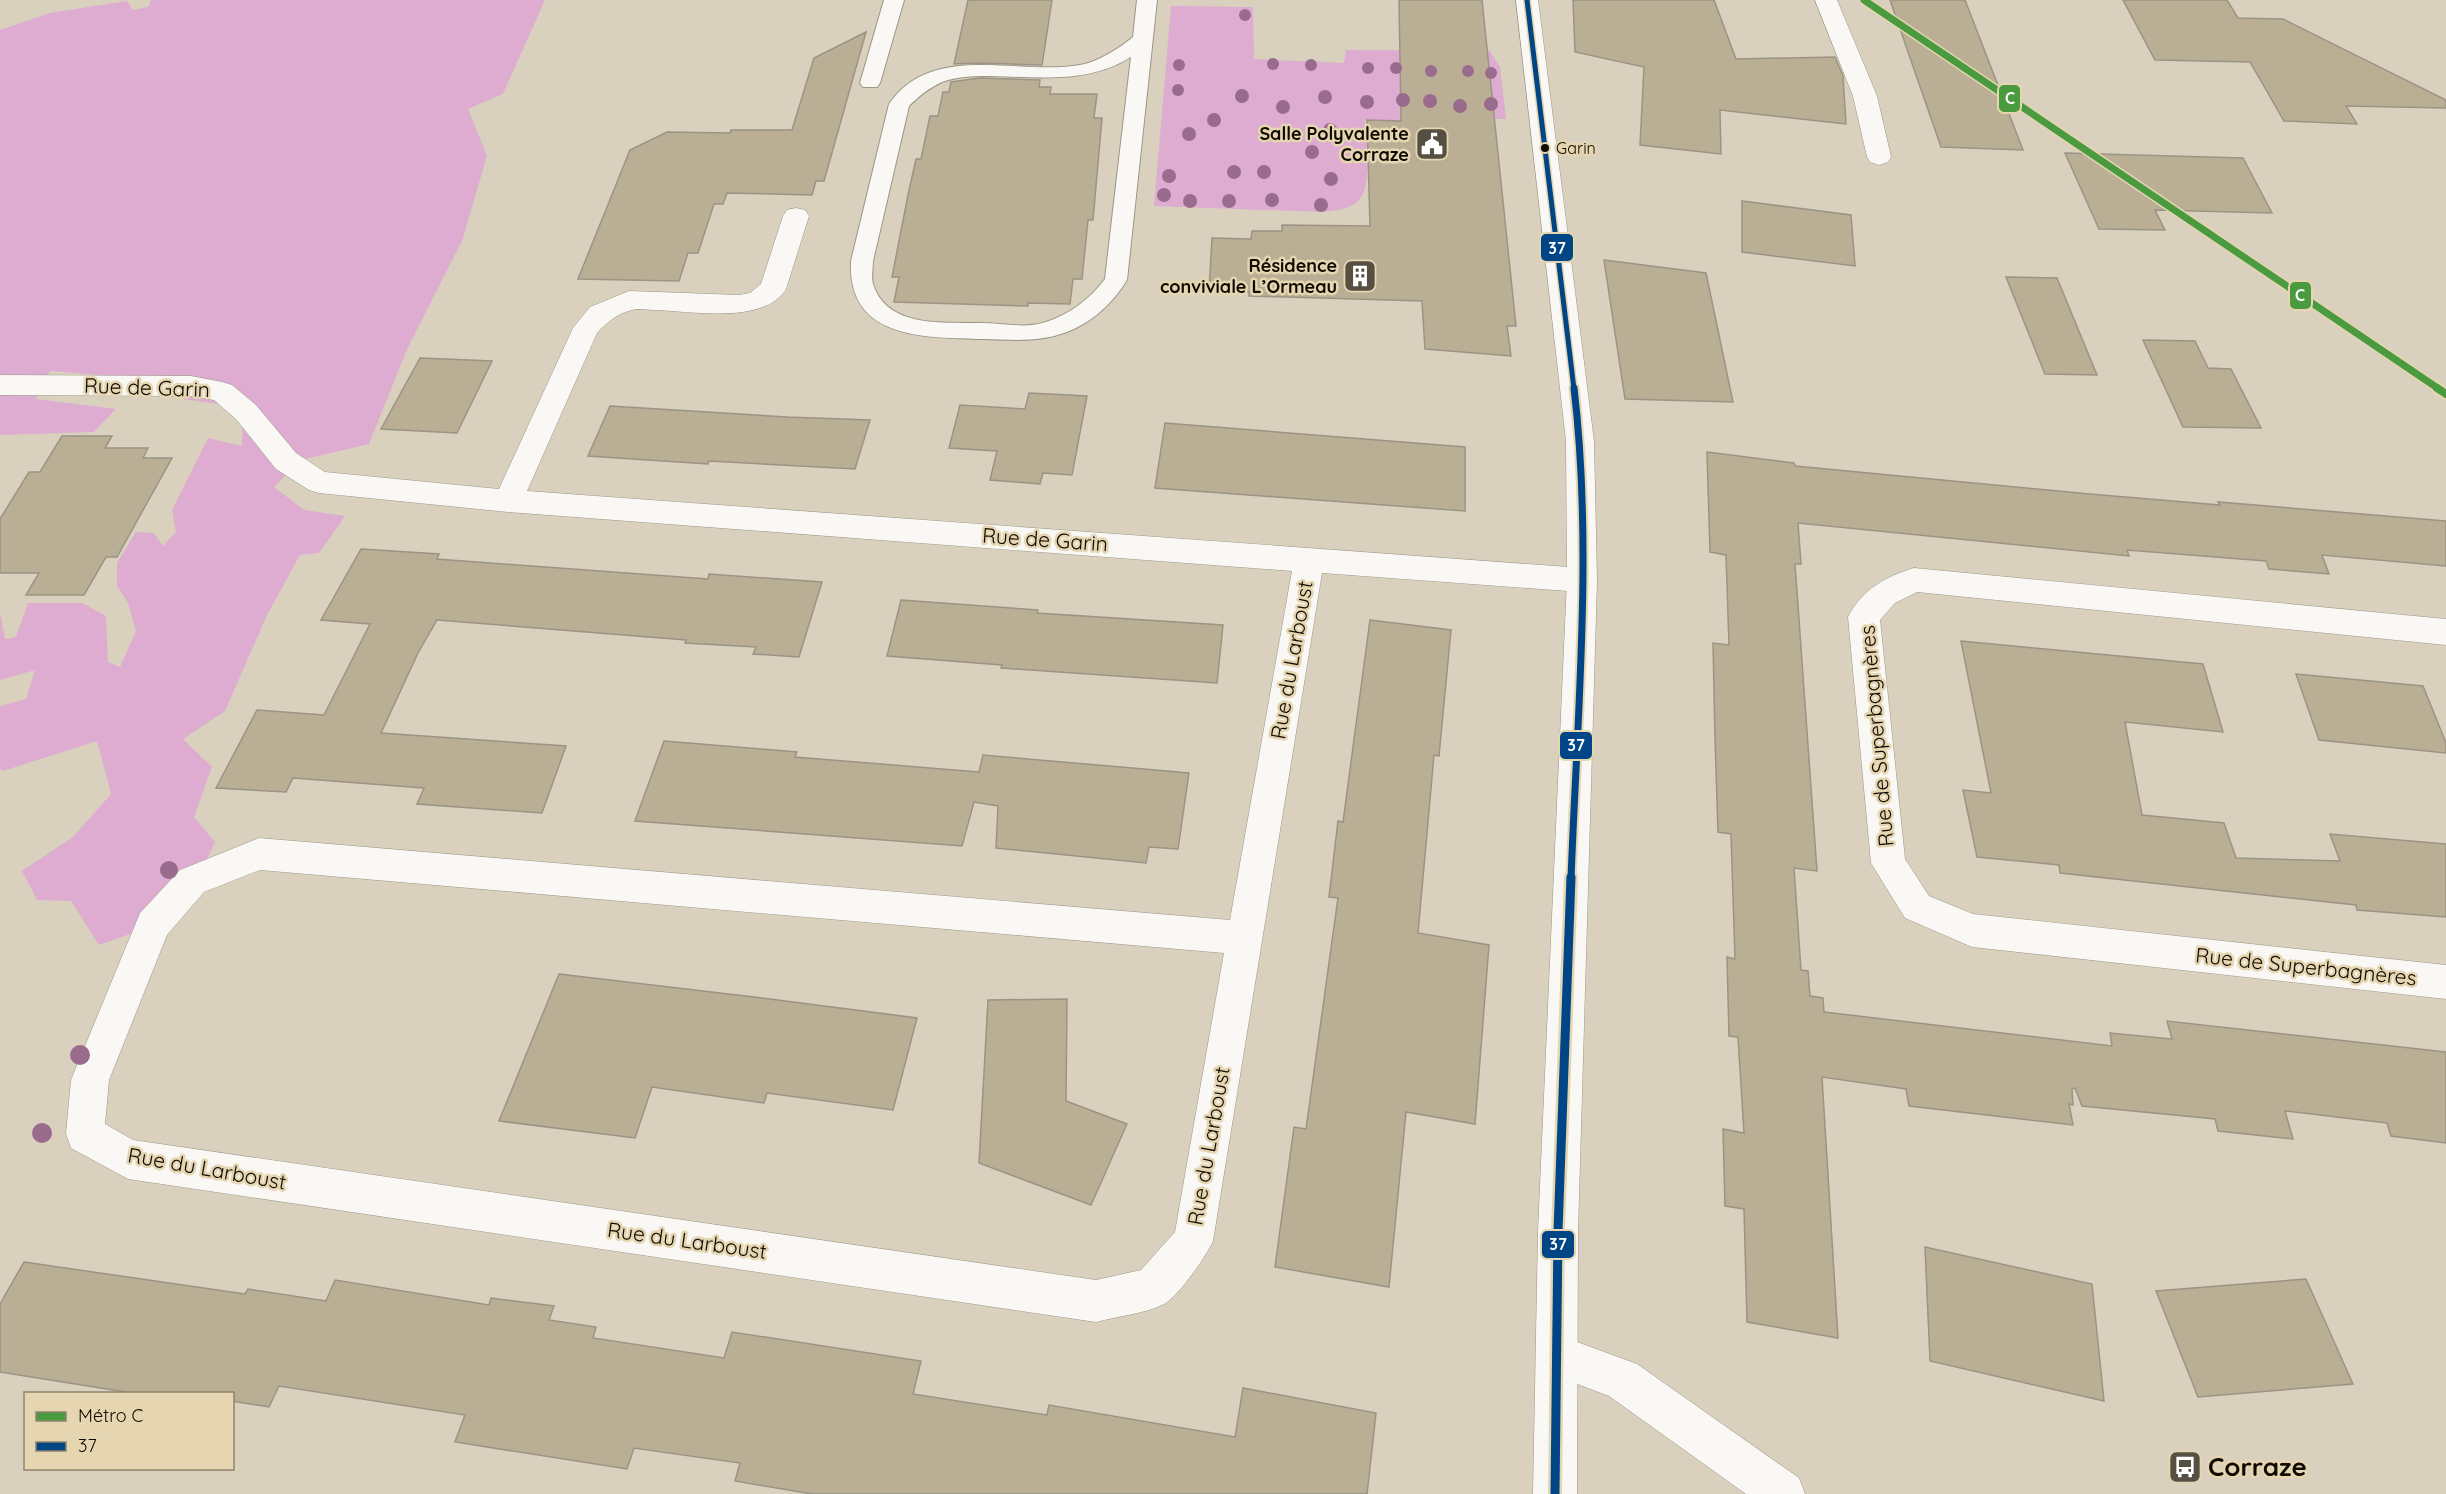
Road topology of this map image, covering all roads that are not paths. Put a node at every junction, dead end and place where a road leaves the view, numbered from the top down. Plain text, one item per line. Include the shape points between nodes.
1 (894, 0) edge
2 (1147, 0) edge
3 (1527, 0) edge
4 (1827, 0) edge
5 (1143, 39) junction
6 (870, 83) dead end
7 (1879, 157) dead end
8 (796, 216) dead end
9 (0, 385) edge
10 (508, 501) junction
11 (1309, 560) junction
12 (1582, 580) junction
13 (2446, 632) edge
14 (1245, 938) junction
15 (2446, 982) edge
16 (1558, 1356) junction
17 (1555, 1494) edge
18 (1783, 1494) edge

1 - 6 lane
2 - 5 lane
3 - 12 street via 1580,441
4 - 7 street via 1862,84
5 - 5 lane via 1116,280 1106,296 1085,313 1041,332 923,331 894,321 872,305 861,283 862,261 899,104 909,92 947,75 975,69 1090,69 1114,59
8 - 10 street via 772,289 759,300 739,304 629,300 599,314 586,328
9 - 10 street, Rue de Garin via 191,386 222,392 246,412 286,461 319,482
10 - 11 street, Rue de Garin
11 - 12 street, Rue de Garin
11 - 14 street, Rue du Larboust
12 - 16 street via 1558,1231
13 - 15 street, Rue de Superbagnères via 1914,580 1884,594 1864,617 1888,862 1917,907 1972,930
14 - 14 street, Rue du Larboust via 1193,1241 1153,1288 1096,1302 128,1159 85,1134 90,1080 153,925 192,881 259,854
16 - 17 street
16 - 18 street via 1622,1379

